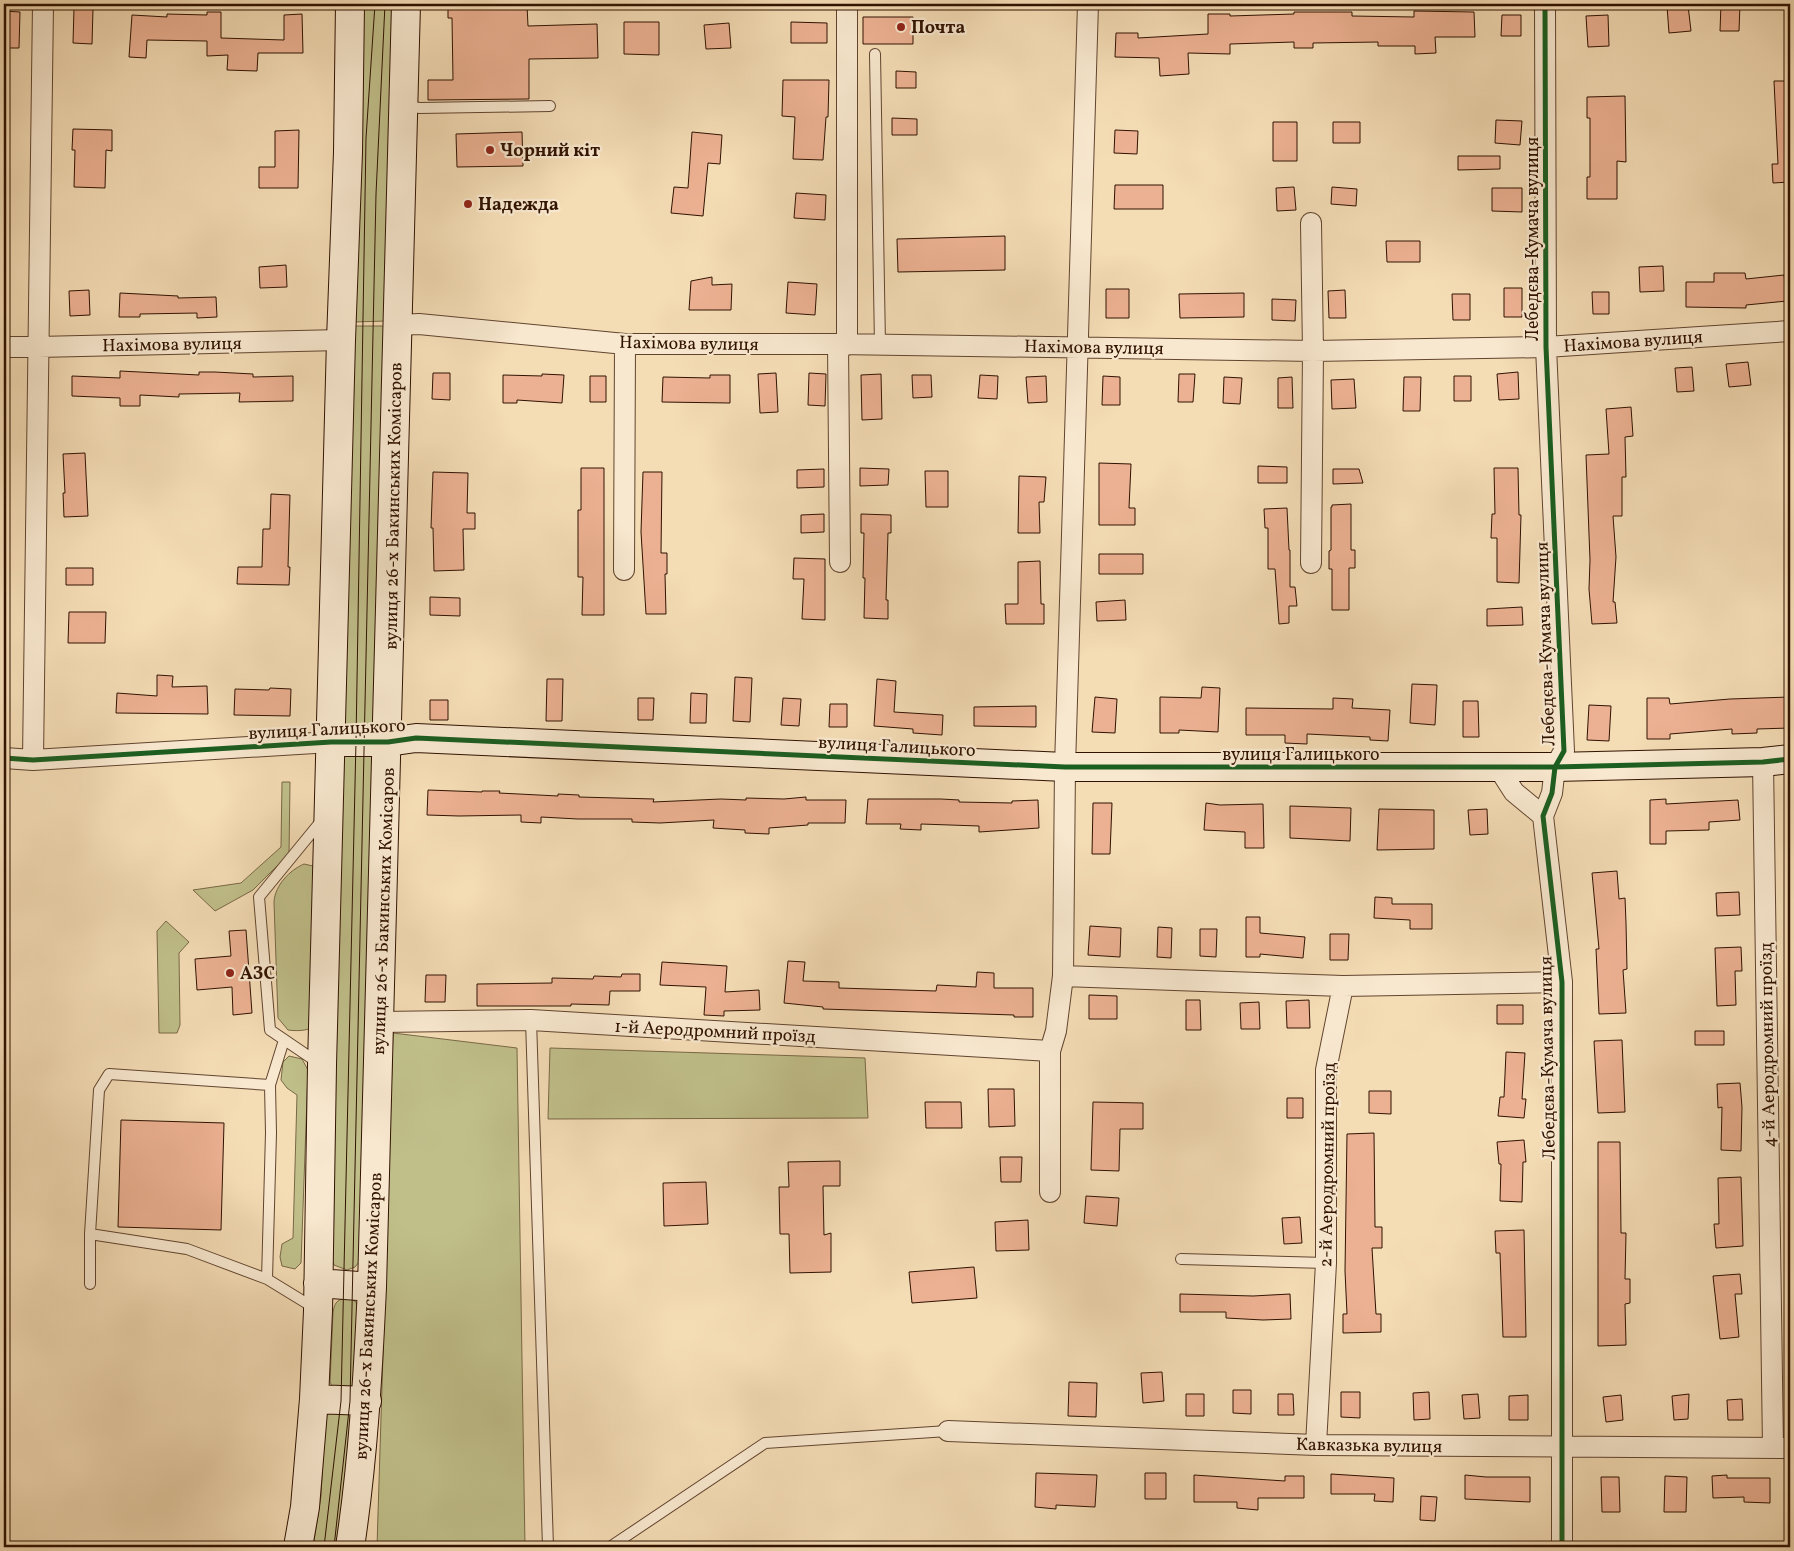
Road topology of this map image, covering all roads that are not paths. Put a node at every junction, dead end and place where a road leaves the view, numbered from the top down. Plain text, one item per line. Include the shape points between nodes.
1 (43, 4) edge
2 (350, 4) edge
3 (406, 4) edge
4 (847, 4) edge
5 (1088, 4) edge
6 (1545, 4) edge
7 (875, 54) dead end
8 (404, 106) junction
9 (550, 106) dead end
10 (1311, 223) dead end
11 (398, 325) junction
12 (1790, 330) edge
13 (341, 340) junction
14 (625, 344) junction
15 (843, 344) junction
16 (880, 345) junction
17 (4, 347) edge
18 (38, 347) junction
19 (1078, 347) junction
20 (1546, 347) junction
21 (1314, 351) junction
22 (840, 562) dead end
23 (1311, 563) dead end
24 (624, 570) dead end
25 (331, 742) junction
26 (388, 742) junction
27 (4, 758) edge
28 (33, 760) junction
29 (1790, 760) edge
30 (1763, 762) junction
31 (1065, 767) junction
32 (1498, 767) junction
33 (1555, 767) junction
34 (329, 812) junction
35 (1543, 816) junction
36 (1063, 976) junction
37 (1562, 982) junction
38 (1343, 986) junction
39 (531, 1020) junction
40 (380, 1022) junction
41 (284, 1040) junction
42 (1050, 1051) junction
43 (322, 1065) junction
44 (270, 1085) junction
45 (1050, 1192) dead end
46 (90, 1234) junction
47 (1181, 1259) dead end
48 (1326, 1264) junction
49 (267, 1279) junction
50 (318, 1283) junction
51 (90, 1284) dead end
52 (372, 1287) junction
53 (318, 1311) junction
54 (314, 1399) junction
55 (367, 1401) junction
56 (948, 1431) joint
57 (1316, 1445) junction
58 (1563, 1446) junction
59 (1782, 1448) edge
60 (298, 1547) edge
61 (350, 1547) edge
62 (548, 1547) edge
63 (610, 1547) edge
64 (1562, 1547) edge

1 - 18 street
2 - 13 street
3 - 8 street, вулиця 26-х Бакинських Комісаров
4 - 15 street
5 - 19 street
6 - 20 street, Лебедєва-Кумача вулиця
7 - 16 lane
8 - 9 lane
8 - 11 street, вулиця 26-х Бакинських Комісаров
10 - 21 street
11 - 14 street, Нахімова вулиця via 419,324
11 - 26 street, вулиця 26-х Бакинських Комісаров
12 - 20 street, Нахімова вулиця
13 - 18 street, Нахімова вулиця
13 - 25 street
14 - 15 street, Нахімова вулиця
14 - 24 street
15 - 16 street, Нахімова вулиця
15 - 22 street
16 - 19 street, Нахімова вулиця
17 - 18 street, Нахімова вулиця
18 - 28 street
19 - 21 street, Нахімова вулиця
19 - 31 street
20 - 21 street, Нахімова вулиця
20 - 33 street, Лебедєва-Кумача вулиця via 1564,751
21 - 23 street
25 - 26 street, вулиця Галицького
25 - 28 street, вулиця Галицького
25 - 34 street
26 - 31 street, вулиця Галицького via 416,738
26 - 40 street, вулиця 26-х Бакинських Комісаров
27 - 28 street, вулиця Галицького
29 - 30 street, вулиця Галицького
30 - 33 street, вулиця Галицького
30 - 59 street, 4-й Аеродромний проїзд
31 - 32 street, вулиця Галицького
31 - 36 street
32 - 33 street, вулиця Галицького
32 - 35 street via 1514,792
33 - 35 street, Лебедєва-Кумача вулиця via 1552,793
34 - 41 lane via 259,897 270,1030
34 - 43 street
35 - 37 street, Лебедєва-Кумача вулиця
36 - 38 street
36 - 42 street
37 - 38 street
37 - 58 street, Лебедєва-Кумача вулиця
38 - 48 street, 2-й Аеродромний проїзд via 1326,1070
39 - 40 street, 1-й Аеродромний проїзд
39 - 42 street, 1-й Аеродромний проїзд
39 - 62 lane
40 - 52 street, вулиця 26-х Бакинських Комісаров
41 - 43 lane
41 - 44 lane
42 - 45 street
43 - 50 street
44 - 46 lane via 109,1074 99,1090
44 - 49 lane
46 - 49 lane via 187,1249
46 - 51 lane
47 - 48 lane
48 - 57 street, 2-й Аеродромний проїзд
49 - 53 lane
50 - 52 street
50 - 53 street
52 - 55 street, вулиця 26-х Бакинських Комісаров
53 - 54 street
54 - 55 street
54 - 60 street via 305,1507
55 - 61 street, вулиця 26-х Бакинських Комісаров
56 - 57 street, Кавказька вулиця
56 - 63 lane via 765,1443
57 - 58 street, Кавказька вулиця
58 - 59 street, Кавказька вулиця
58 - 64 street, Лебедєва-Кумача вулиця

